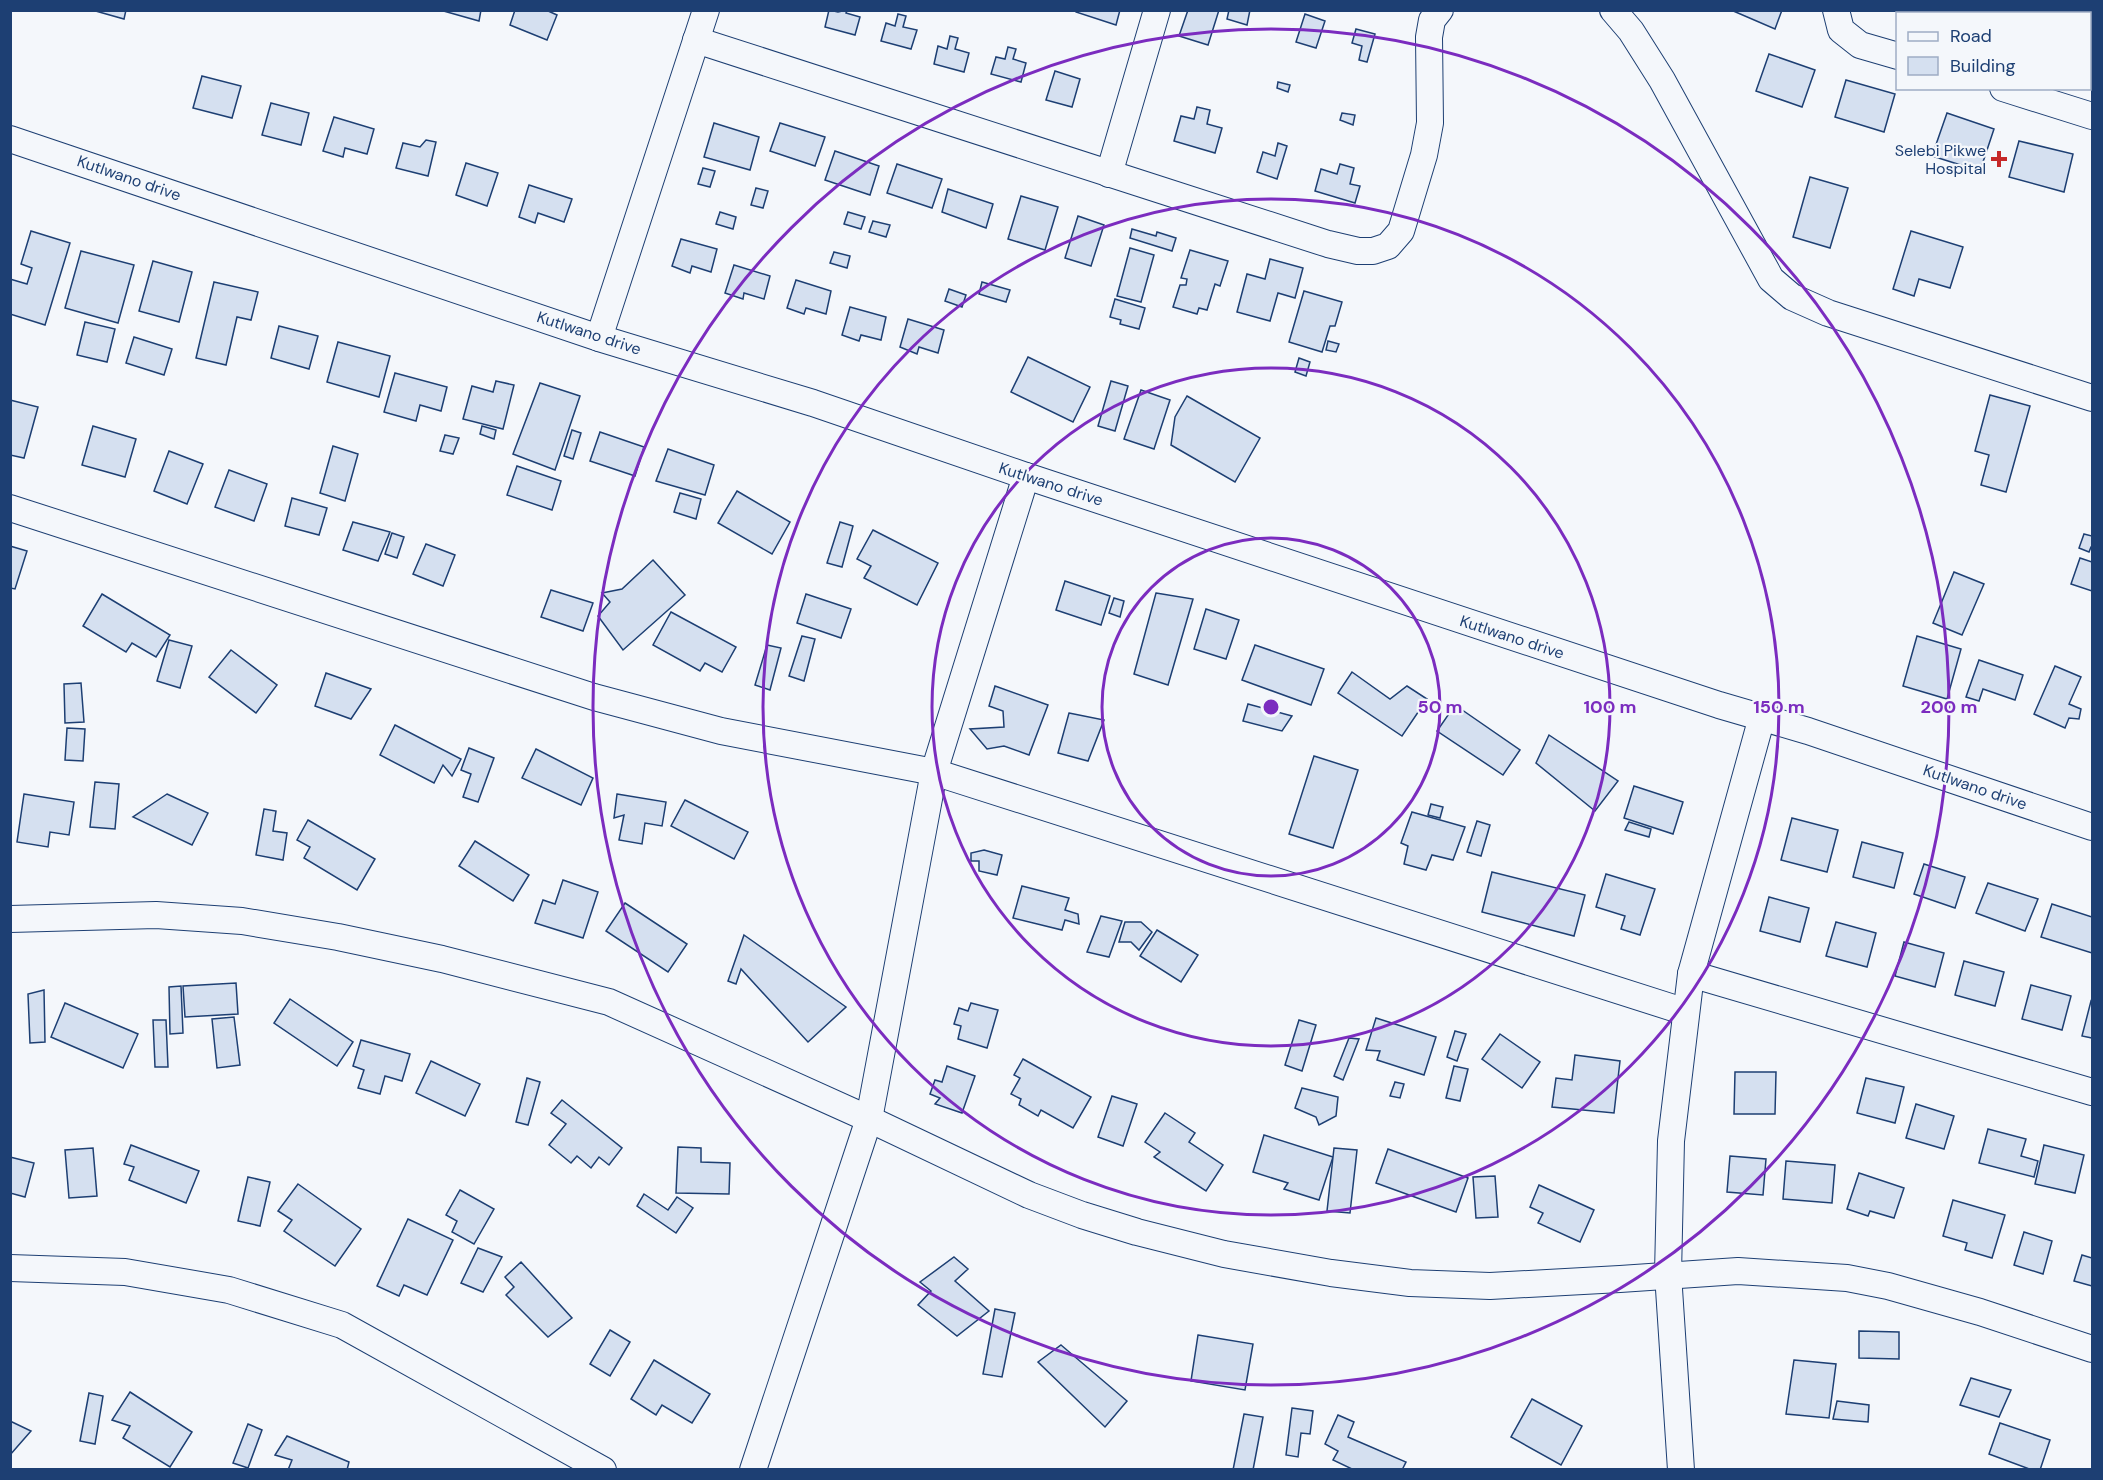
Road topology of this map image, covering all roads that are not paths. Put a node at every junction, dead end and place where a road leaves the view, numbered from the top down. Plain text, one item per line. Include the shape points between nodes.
1 (706, 10) edge
2 (1157, 10) edge
3 (1613, 10) edge
4 (1836, 10) edge
5 (1429, 14) edge
6 (696, 40) junction
7 (1896, 55) edge
8 (2008, 90) edge
9 (2092, 116) edge
10 (10, 139) edge
11 (1109, 174) junction
12 (599, 338) junction
13 (2092, 398) edge
14 (1026, 476) junction
15 (10, 508) edge
16 (1762, 717) junction
17 (934, 772) junction
18 (2092, 827) edge
19 (10, 919) edge
20 (1691, 974) junction
21 (1686, 1012) junction
22 (2092, 1092) edge
23 (869, 1119) junction
24 (10, 1268) edge
25 (1668, 1274) junction
26 (2092, 1349) edge
27 (603, 1470) edge
28 (753, 1470) edge
29 (1681, 1470) edge

1 - 6 street
2 - 11 street
3 - 13 street via 1662,80 1771,279 1792,297 1828,313
4 - 7 street via 1841,30 1860,45
5 - 11 street via 1430,123 1401,231 1388,246 1358,251 1328,244
6 - 11 street
6 - 12 street
8 - 9 street
10 - 12 street, Kutlwano drive
12 - 14 street, Kutlwano drive via 813,404
14 - 16 street, Kutlwano drive
14 - 17 street
15 - 17 street via 594,697 721,731
16 - 18 street, Kutlwano drive
16 - 20 street
17 - 21 street
17 - 23 street
19 - 23 street via 156,915 242,921 442,959 609,1002
20 - 21 street
20 - 22 street
21 - 25 street via 1671,1141
23 - 25 street via 1029,1195 1137,1232 1224,1254 1410,1283 1490,1286
23 - 28 street
24 - 27 street via 125,1272 228,1290 342,1325
25 - 26 street via 1738,1270 1848,1278 1980,1312
25 - 29 street

